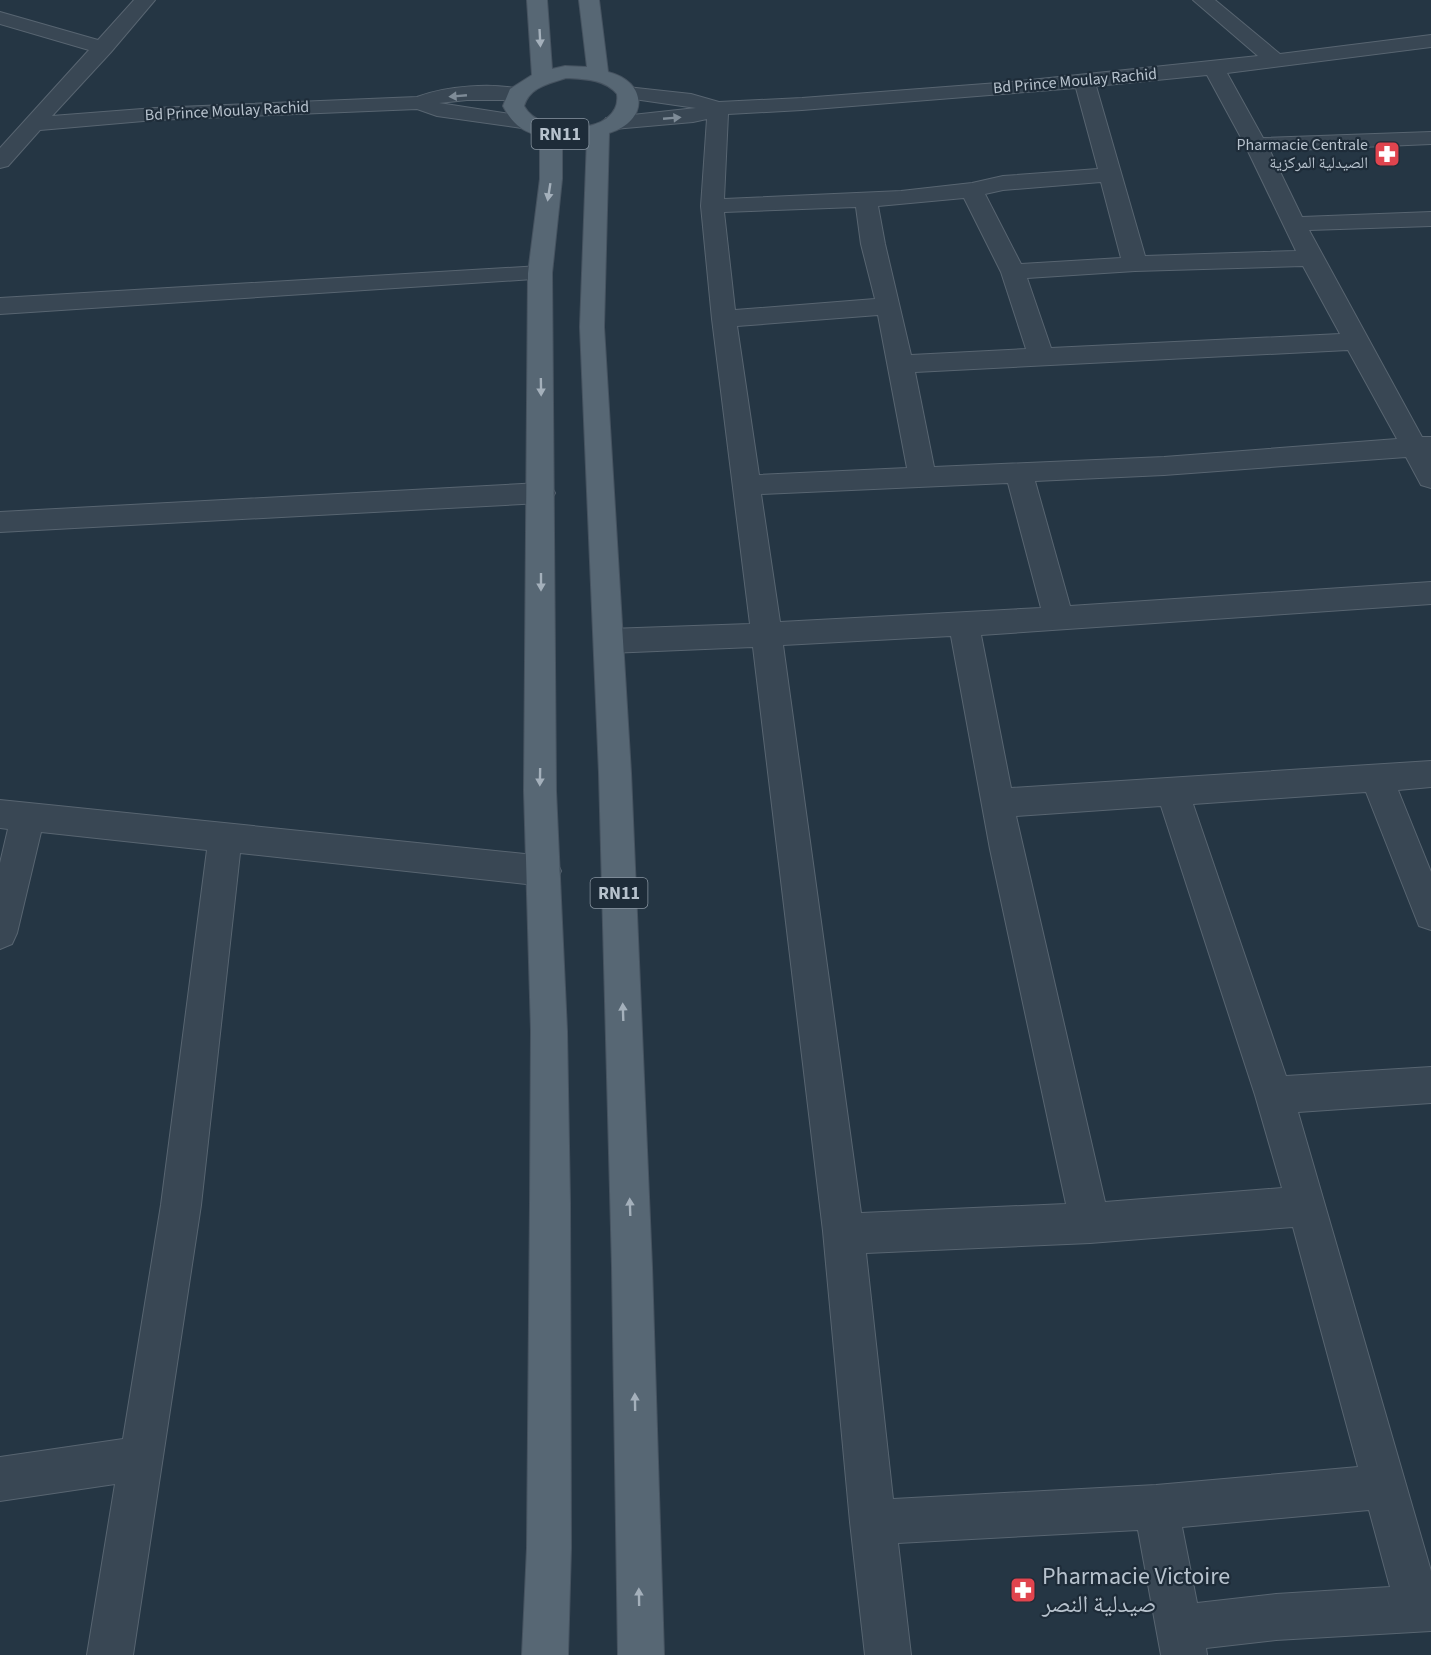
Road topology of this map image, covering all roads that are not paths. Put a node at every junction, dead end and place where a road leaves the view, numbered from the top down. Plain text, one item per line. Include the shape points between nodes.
1 (146, 0) edge
2 (537, 0) edge
3 (589, 0) edge
4 (1203, 0) edge
5 (0, 18) edge
6 (1431, 41) edge
7 (104, 48) junction
8 (1276, 61) junction
9 (1214, 68) junction
10 (598, 75) junction
11 (542, 77) junction
12 (1084, 81) junction
13 (627, 93) junction
14 (516, 94) junction
15 (420, 103) junction
16 (718, 108) junction
17 (35, 123) junction
18 (606, 127) junction
19 (537, 128) junction
20 (1431, 138) edge
21 (1256, 145) junction
22 (0, 161) edge
23 (1110, 175) junction
24 (972, 190) junction
25 (866, 200) junction
26 (712, 206) junction
27 (1431, 219) edge
28 (1293, 224) junction
29 (1311, 258) junction
30 (1135, 264) junction
31 (1013, 272) junction
32 (540, 273) junction
33 (0, 306) edge
34 (889, 306) junction
35 (724, 319) junction
36 (1357, 341) junction
37 (1041, 357) junction
38 (900, 364) junction
39 (1423, 447) edge
40 (1019, 472) junction
41 (922, 476) junction
42 (1431, 478) edge
43 (747, 485) junction
44 (542, 493) junction
45 (0, 522) edge
46 (1431, 593) edge
47 (1058, 618) junction
48 (964, 624) junction
49 (767, 635) junction
50 (609, 641) junction
51 (1431, 774) edge
52 (1377, 778) junction
53 (1173, 792) junction
54 (998, 804) junction
55 (14, 815) edge
56 (225, 838) junction
57 (544, 872) junction
58 (1431, 915) edge
59 (0, 933) edge
60 (1431, 1085) edge
61 (1274, 1095) junction
62 (1307, 1206) junction
63 (1090, 1223) junction
64 (843, 1234) junction
65 (142, 1458) junction
66 (0, 1479) edge
67 (1385, 1487) junction
68 (1156, 1507) junction
69 (872, 1522) junction
70 (1425, 1609) edge
71 (1182, 1641) edge
72 (110, 1655) edge
73 (545, 1655) edge
74 (641, 1655) edge
75 (888, 1655) edge

1 - 7 street
2 -> 11 main road
3 - 10 main road
4 - 8 street
5 - 7 street
6 - 8 street, Bd Prince Moulay Rachid
7 - 17 street
8 - 9 street, Bd Prince Moulay Rachid
9 - 12 street, Bd Prince Moulay Rachid
9 - 21 street
10 - 11 main road, RN11 via 565,72
10 - 13 main road, RN11 via 621,85
11 - 14 main road, RN11
12 - 16 street, Bd Prince Moulay Rachid
12 - 23 street
13 - 16 street, Bd Prince Moulay Rachid via 691,100
13 - 18 main road, RN11 via 627,109
14 -> 15 street, Bd Prince Moulay Rachid via 465,95
14 - 19 main road, RN11 via 515,114
15 - 17 street, Bd Prince Moulay Rachid
15 - 19 street, Bd Prince Moulay Rachid via 437,110
18 -> 16 street, Bd Prince Moulay Rachid via 693,116
16 - 26 street
17 - 22 street
18 - 19 main road, RN11 via 575,135
18 - 50 main road, RN11 via 592,327
19 -> 32 main road, RN11 via 551,179
20 - 21 street
21 - 28 street
23 - 24 street via 1003,183
23 - 30 street
24 - 25 street
24 - 31 street
25 - 26 street
25 - 34 street
26 - 35 street
27 - 28 street
28 - 29 street
29 - 30 street
29 - 36 street
30 - 31 street
31 - 37 street
32 - 33 street
32 -> 44 main road, RN11
34 - 35 street
34 - 38 street
35 - 43 street
36 - 37 street
36 - 39 street
37 - 38 street
38 - 41 street
39 - 40 street
39 - 42 street
40 - 41 street
40 - 47 street
41 - 43 street
43 - 49 street
44 - 45 street
44 -> 57 main road, RN11 via 540,791
46 - 47 street
47 - 48 street
48 - 49 street
48 - 54 street
49 - 50 street
49 - 64 street
74 -> 50 main road, RN11 via 632,1267
51 - 52 street
52 - 53 street
52 - 58 street
53 - 54 street
53 - 61 street
54 - 63 street
55 - 56 street
55 - 59 street
56 - 57 street
56 - 65 street via 181,1205
57 - 73 main road, RN11 via 550,1168
60 - 61 street
61 - 62 street
62 - 63 street
62 - 67 street
63 - 64 street
64 - 69 street
65 - 66 street
65 - 72 street
67 - 68 street
67 - 70 street
68 - 69 street
68 - 71 street
69 - 75 street
70 - 71 street via 1276,1617

